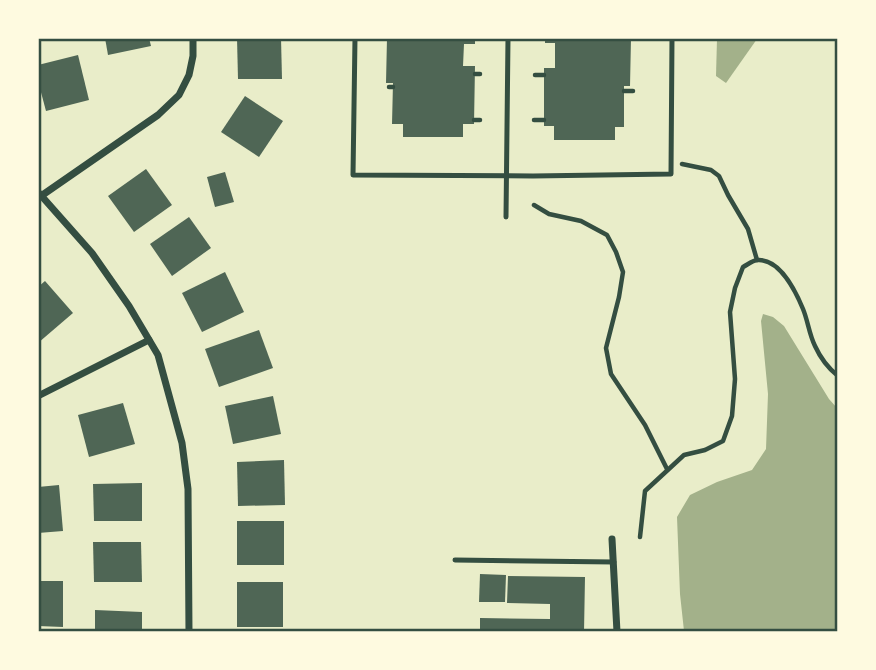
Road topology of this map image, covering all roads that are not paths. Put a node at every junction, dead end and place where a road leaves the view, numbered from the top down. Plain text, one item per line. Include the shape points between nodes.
1 (193, 38) edge
2 (355, 38) edge
3 (508, 38) edge
4 (671, 38) edge
5 (506, 176) junction
6 (40, 194) edge
7 (506, 217) dead end
8 (149, 340) junction
9 (38, 396) edge
10 (612, 538) dead end
11 (455, 560) dead end
12 (614, 562) junction
13 (189, 632) edge
14 (617, 632) edge

1 - 6 street via 189,75 179,95 158,115
2 - 5 lane via 353,175
3 - 5 lane
4 - 5 lane via 671,174
5 - 7 lane
6 - 8 street via 92,253
8 - 9 street
8 - 13 street via 158,355 182,443 188,489
10 - 12 street
11 - 12 lane
12 - 14 street

